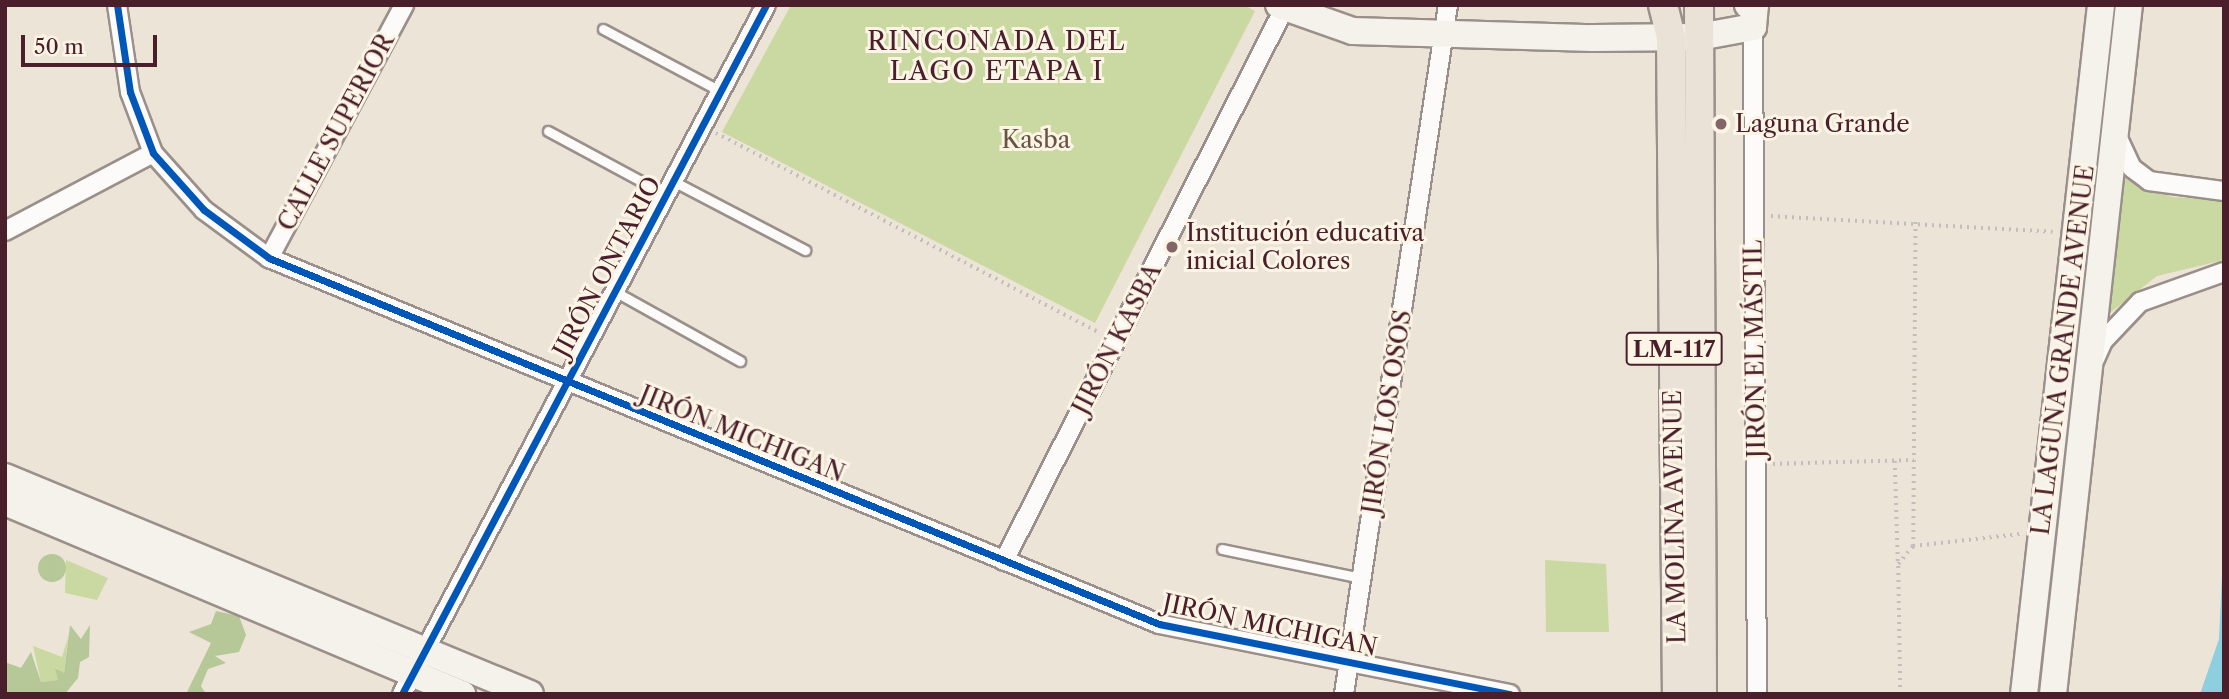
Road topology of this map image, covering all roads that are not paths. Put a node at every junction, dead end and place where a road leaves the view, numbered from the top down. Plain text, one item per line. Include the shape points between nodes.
1 (117, 5) edge
2 (404, 5) edge
3 (766, 5) edge
4 (1448, 5) edge
5 (1663, 5) edge
6 (1699, 5) edge
7 (2101, 5) edge
8 (2129, 5) edge
9 (1283, 6) edge
10 (1752, 13) edge
11 (603, 29) dead end
12 (1444, 37) junction
13 (1699, 37) junction
14 (1671, 38) junction
15 (2110, 60) junction
16 (723, 93) junction
17 (2116, 129) junction
18 (548, 131) dead end
19 (153, 153) junction
20 (671, 189) junction
21 (2224, 191) edge
22 (5, 231) edge
23 (805, 250) dead end
24 (269, 258) junction
25 (2224, 272) edge
26 (616, 292) junction
27 (740, 361) dead end
28 (2088, 375) junction
29 (567, 383) junction
30 (2055, 421) junction
31 (2082, 425) junction
32 (5, 477) edge
33 (5, 502) edge
34 (1222, 549) dead end
35 (1004, 561) junction
36 (1361, 578) junction
37 (1701, 590) junction
38 (2031, 636) junction
39 (2059, 639) junction
40 (424, 649) junction
41 (1349, 661) junction
42 (407, 684) edge
43 (1450, 688) edge
44 (462, 694) edge
45 (530, 694) edge
46 (1345, 694) edge
47 (1510, 694) edge
48 (1677, 694) edge
49 (1684, 694) edge
50 (1702, 694) edge
51 (1757, 694) edge
52 (2024, 694) edge
53 (2053, 694) edge

1 - 19 street, JIRÓN MICHIGAN via 130,92
2 - 24 street, CALLE SUPERIOR
3 - 16 street, JIRÓN ONTARIO
4 - 12 street, JIRÓN LOS OSOS
5 - 14 main road, LA MOLINA AVENUE / LM-117
6 - 13 main road, LA MOLINA AVENUE / LM-117
7 - 15 street, LA LAGUNA GRANDE AVENUE
8 - 15 street, LA LAGUNA GRANDE AVENUE
9 - 12 street via 1353,31
9 - 35 street, JIRÓN KASBA
10 - 13 street
10 - 51 street, JIRÓN EL MÁSTIL
11 - 16 lane
12 - 14 street
12 - 36 street, JIRÓN LOS OSOS
13 - 14 street
13 - 37 main road, LA MOLINA AVENUE / LM-117
14 - 48 main road, LA MOLINA AVENUE / LM-117
15 - 17 street, LA LAGUNA GRANDE AVENUE
15 - 30 street, LA LAGUNA GRANDE AVENUE via 2076,233
16 - 20 street, JIRÓN ONTARIO
17 - 21 street via 2132,168 2149,181
17 - 28 street, LA LAGUNA GRANDE AVENUE
18 - 20 lane
19 - 22 street
19 - 24 street, JIRÓN MICHIGAN via 204,210
20 - 23 lane
20 - 26 street, JIRÓN ONTARIO
24 - 29 street, JIRÓN MICHIGAN
25 - 28 street via 2140,303 2103,341
26 - 27 lane
26 - 29 street, JIRÓN ONTARIO
28 - 31 street, LA LAGUNA GRANDE AVENUE
29 - 35 street, JIRÓN MICHIGAN
29 - 40 street, JIRÓN ONTARIO
30 - 31 street
30 - 38 street, LA LAGUNA GRANDE AVENUE
31 - 39 street, LA LAGUNA GRANDE AVENUE
32 - 40 street
33 - 42 street
34 - 36 lane
35 - 41 street, JIRÓN MICHIGAN via 1159,624
36 - 41 street, JIRÓN LOS OSOS
37 - 49 main road
37 - 50 main road, LA MOLINA AVENUE / LM-117
38 - 39 street
38 - 52 street, LA LAGUNA GRANDE AVENUE
39 - 53 street, LA LAGUNA GRANDE AVENUE
40 - 42 street, JIRÓN ONTARIO
40 - 45 street
41 - 43 street, JIRÓN MICHIGAN
41 - 46 street, JIRÓN LOS OSOS
42 - 44 street
43 - 47 street, JIRÓN MICHIGAN

